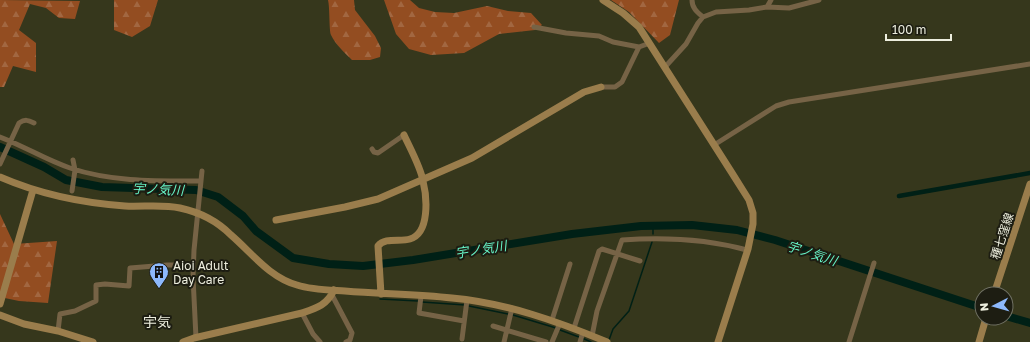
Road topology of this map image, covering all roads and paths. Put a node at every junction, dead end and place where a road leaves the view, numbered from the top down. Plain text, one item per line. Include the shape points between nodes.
1 (603, 0) edge
2 (692, 0) edge
3 (771, 0) edge
4 (819, 0) edge
5 (767, 7) junction
6 (703, 17) junction
7 (534, 27) dead end
8 (650, 43) junction
9 (639, 47) junction
10 (1030, 64) edge
11 (665, 67) junction
12 (601, 87) joint
13 (34, 122) dead end
14 (404, 135) joint
15 (0, 137) edge
16 (10, 141) junction
17 (714, 145) junction
18 (372, 149) dead end
19 (73, 160) dead end
20 (0, 164) edge
21 (75, 171) junction
22 (202, 171) dead end
23 (0, 177) edge
24 (423, 180) junction
25 (200, 182) junction
26 (1030, 184) edge
27 (33, 190) junction
28 (72, 191) dead end
29 (197, 212) junction
30 (276, 220) dead end
31 (748, 250) junction
32 (616, 254) junction
33 (640, 261) dead end
34 (874, 263) dead end
35 (570, 264) dead end
36 (193, 265) junction
37 (997, 286) edge
38 (333, 292) junction
39 (380, 294) junction
40 (421, 296) junction
41 (467, 300) junction
42 (0, 304) edge
43 (512, 308) junction
44 (302, 313) junction
45 (0, 315) edge
46 (552, 320) junction
47 (464, 321) junction
48 (560, 323) junction
49 (493, 326) dead end
50 (984, 326) edge
51 (574, 328) junction
52 (507, 330) junction
53 (58, 331) junction
54 (583, 332) junction
55 (592, 336) junction
56 (196, 338) junction
57 (462, 339) dead end
58 (93, 342) edge
59 (183, 342) edge
60 (320, 342) edge
61 (346, 342) edge
62 (504, 342) edge
63 (546, 342) edge
64 (552, 342) edge
65 (580, 342) edge
66 (606, 342) edge
67 (718, 342) edge
68 (849, 342) edge
69 (979, 342) edge

1 - 8 street via 639,27
2 - 6 street via 694,9
3 - 5 street
4 - 5 street via 789,8
5 - 6 street via 716,12
6 - 11 street via 686,44
7 - 9 street via 599,36 613,42
8 - 9 street
8 - 11 street
9 - 12 street via 622,82 615,86
10 - 17 street via 789,102 776,106
11 - 17 street
12 - 24 street via 584,92 472,158
13 - 16 street via 23,120 19,123
14 - 18 street via 378,153
14 - 24 street
15 - 16 street
16 - 20 street
16 - 21 street
17 - 31 street via 749,200 753,212
19 - 21 street
21 - 25 street via 114,179
21 - 28 street
22 - 25 street
23 - 27 street
24 - 30 street via 378,199
24 - 39 street via 426,215 418,234 410,239 382,242 378,246
25 - 29 street
26 - 37 street, 種七窪線
27 - 29 street via 102,204 169,206
27 - 42 street
29 - 36 street
29 - 38 street via 216,223 259,262 286,281
31 - 32 street via 729,245 651,238 622,240
31 - 67 street
32 - 33 street
32 - 51 street via 602,249 599,251
32 - 55 street via 597,311
34 - 68 street
35 - 46 street
36 - 53 street via 130,268 129,286 96,285 96,301 75,311 60,314
36 - 56 street
38 - 39 street
38 - 44 street via 324,305
38 - 61 street via 352,333 350,340
39 - 40 street
40 - 41 street
40 - 47 street via 420,313
41 - 43 street
41 - 47 street
43 - 46 street
43 - 52 street
44 - 56 street
44 - 60 street
45 - 53 street via 24,324
46 - 48 street
47 - 57 street
48 - 51 street
48 - 64 street
49 - 52 street
50 - 69 street
51 - 54 street
52 - 62 street
52 - 63 street
53 - 58 street
54 - 55 street
54 - 65 street
55 - 66 street
56 - 59 street

